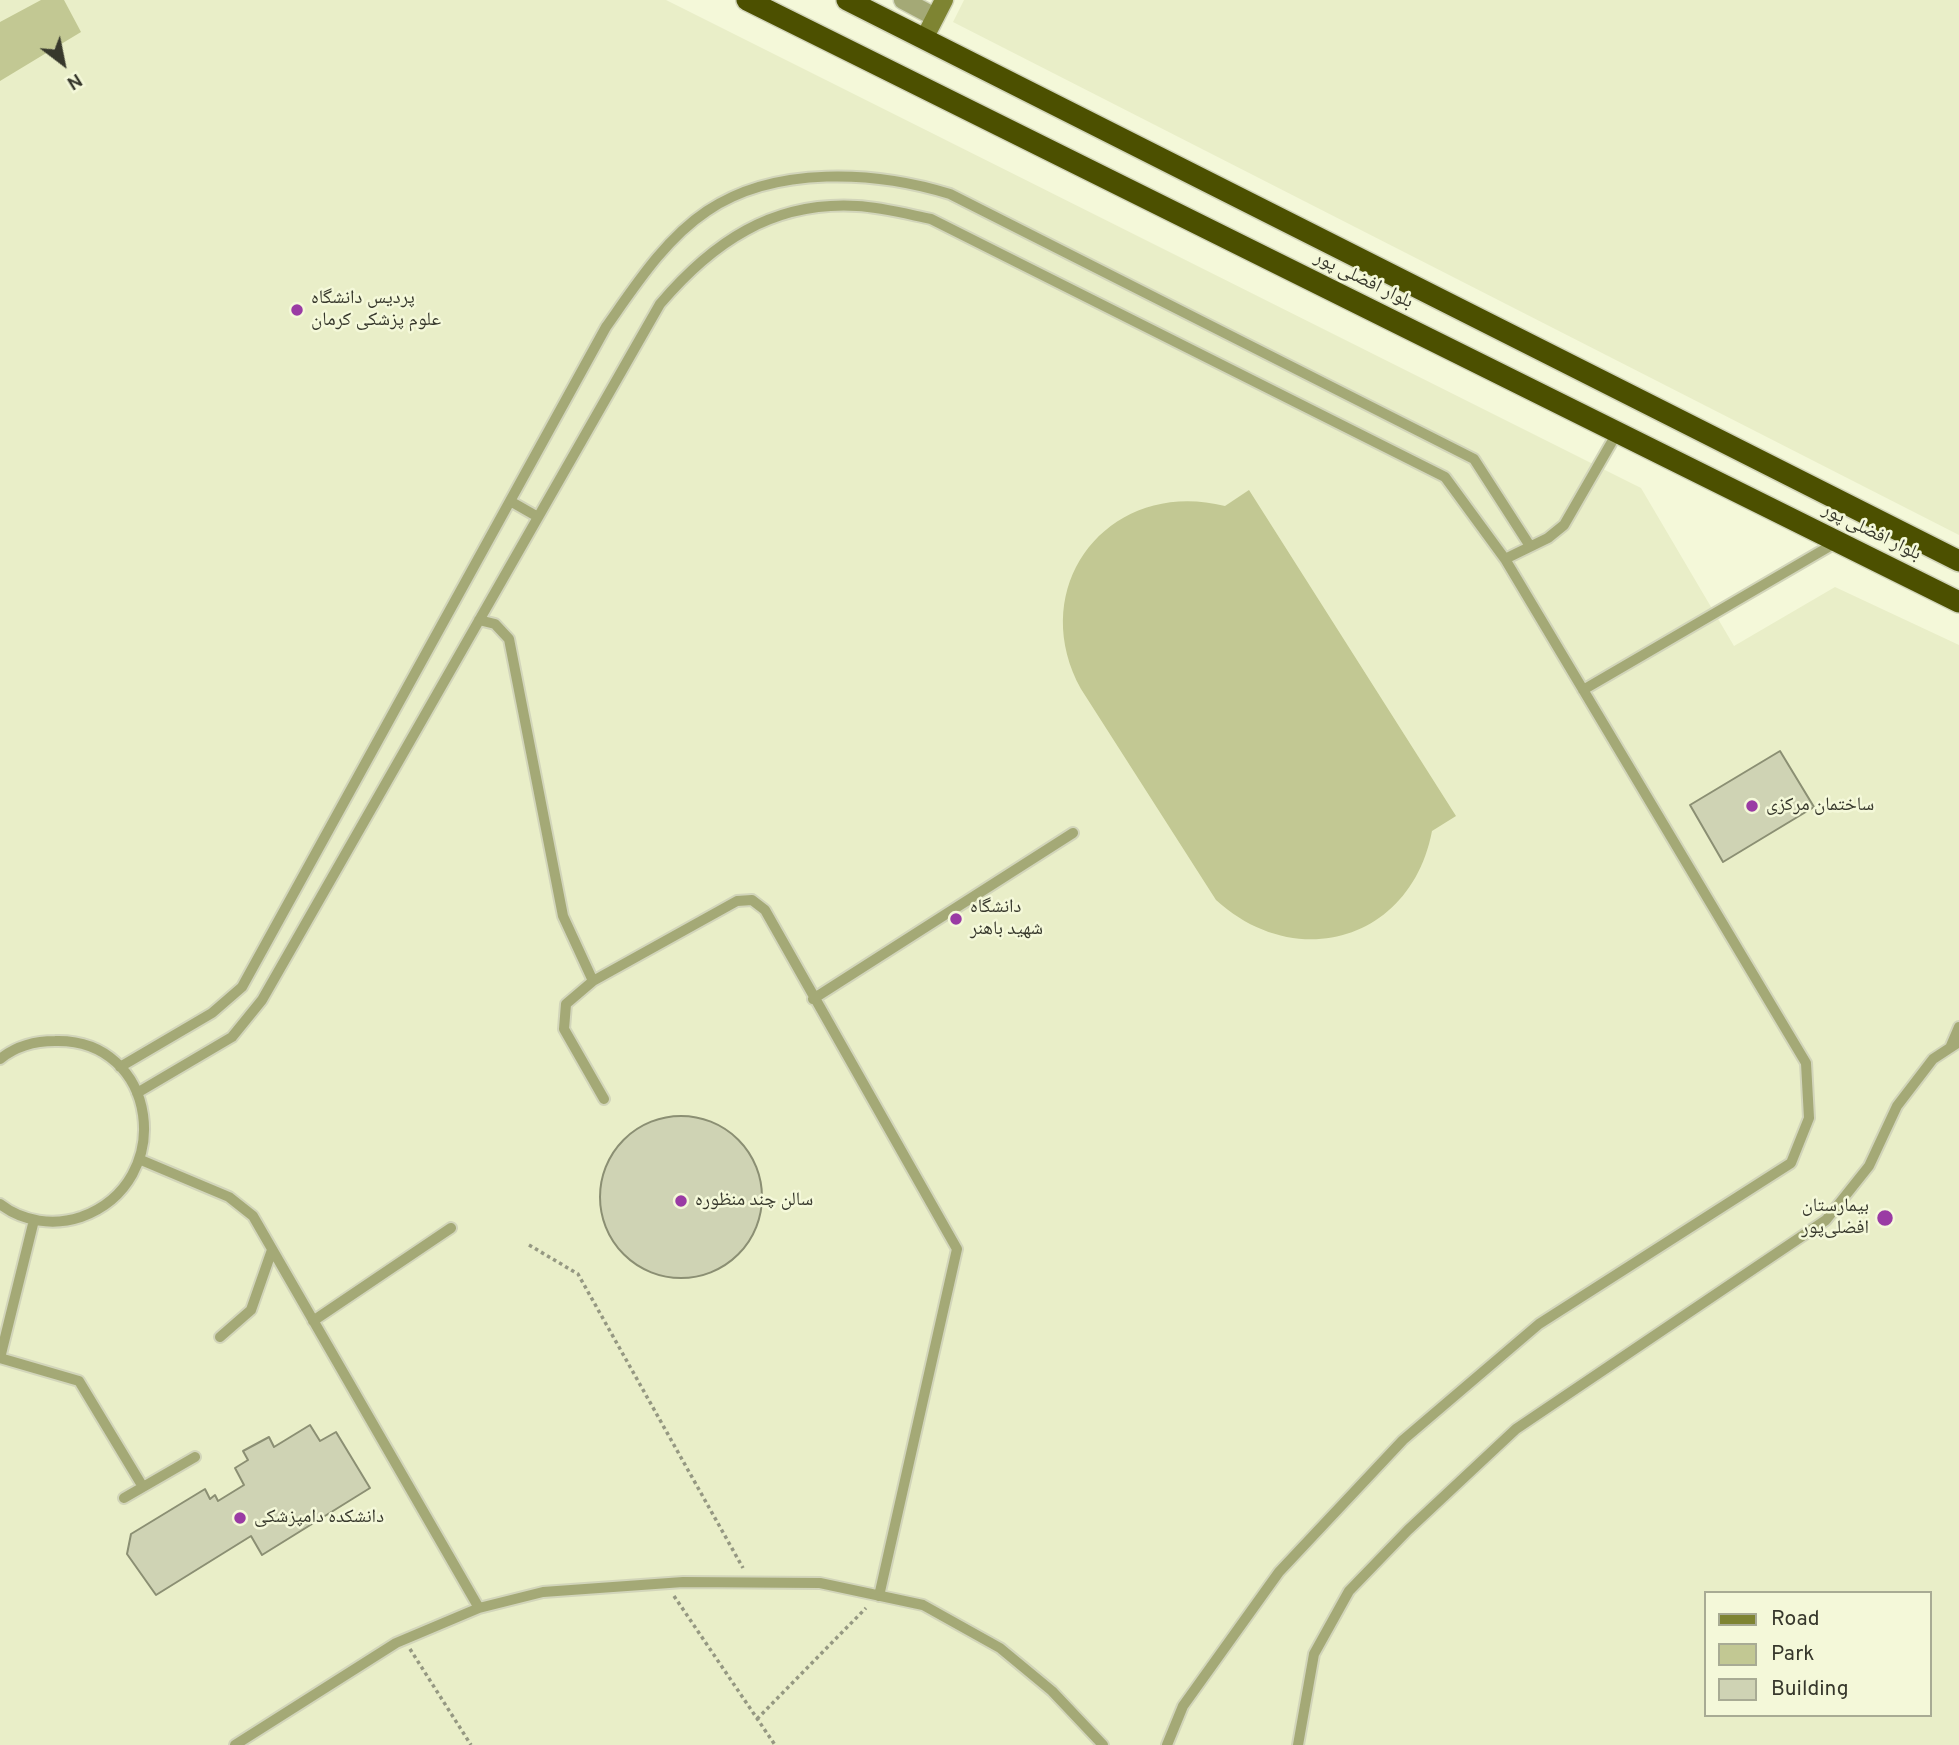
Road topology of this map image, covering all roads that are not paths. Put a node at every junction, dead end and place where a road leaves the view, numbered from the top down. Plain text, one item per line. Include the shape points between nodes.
1 (747, 0) edge
2 (847, 0) edge
3 (903, 0) edge
4 (944, 0) edge
5 (935, 17) junction
6 (924, 39) junction
7 (1617, 433) junction
8 (510, 501) junction
9 (538, 517) junction
10 (1837, 542) junction
11 (1530, 546) junction
12 (1505, 559) junction
13 (1959, 561) edge
14 (1959, 602) edge
15 (479, 620) junction
16 (1584, 690) junction
17 (1073, 834) dead end
18 (593, 981) junction
19 (813, 999) junction
20 (1959, 1027) edge
21 (1955, 1045) edge
22 (0, 1059) edge
23 (120, 1067) junction
24 (137, 1093) junction
25 (604, 1099) dead end
26 (141, 1160) junction
27 (0, 1204) edge
28 (34, 1220) junction
29 (451, 1228) dead end
30 (272, 1250) junction
31 (313, 1321) junction
32 (220, 1337) dead end
33 (0, 1358) edge
34 (195, 1457) dead end
35 (144, 1487) junction
36 (124, 1498) dead end
37 (878, 1596) junction
38 (479, 1608) junction
39 (235, 1745) edge
40 (1103, 1745) edge
41 (1167, 1745) edge
42 (1298, 1745) edge

1 - 7 highway, بلوار افضلی پور
2 - 6 highway, بلوار افضلی پور
3 - 5 street
4 - 5 street
5 - 6 street
6 - 13 highway, بلوار افضلی پور
7 - 10 highway, بلوار افضلی پور
7 - 11 lane via 1564,525
8 - 9 lane
8 - 11 lane via 606,327 663,252 707,211 759,187 858,175 909,181 950,194 1474,459
8 - 23 lane via 242,988 212,1013
9 - 12 lane via 660,304 687,272 714,248 760,224 813,206 859,206 931,219 1445,477
9 - 15 lane
10 - 14 highway, بلوار افضلی پور
10 - 16 lane
11 - 12 lane
12 - 16 lane
15 - 18 lane via 495,624 509,639 563,916
15 - 24 lane via 262,1000 232,1037
16 - 41 lane via 1806,1063 1809,1118 1791,1163 1539,1324 1403,1440 1279,1572 1184,1706
17 - 19 lane
18 - 19 lane via 737,901 752,900 765,910
18 - 25 lane via 566,1004 564,1029
19 - 37 lane via 957,1249
20 - 21 lane
21 - 42 lane via 1933,1059 1896,1107 1869,1166 1826,1220 1516,1429 1349,1591 1314,1654
22 - 23 lane via 37,1041 67,1040 96,1049
23 - 24 lane
24 - 26 lane via 144,1115
26 - 28 lane via 125,1189 99,1210 68,1222
26 - 30 lane via 229,1197 253,1216
27 - 28 lane
28 - 33 lane
29 - 31 lane
30 - 31 lane
30 - 32 lane via 251,1310
31 - 38 lane
33 - 35 lane via 79,1381
34 - 35 lane
35 - 36 lane
37 - 38 lane via 820,1584 664,1583 543,1592
37 - 40 lane via 923,1605 1000,1648 1052,1691
38 - 39 lane via 405,1640

